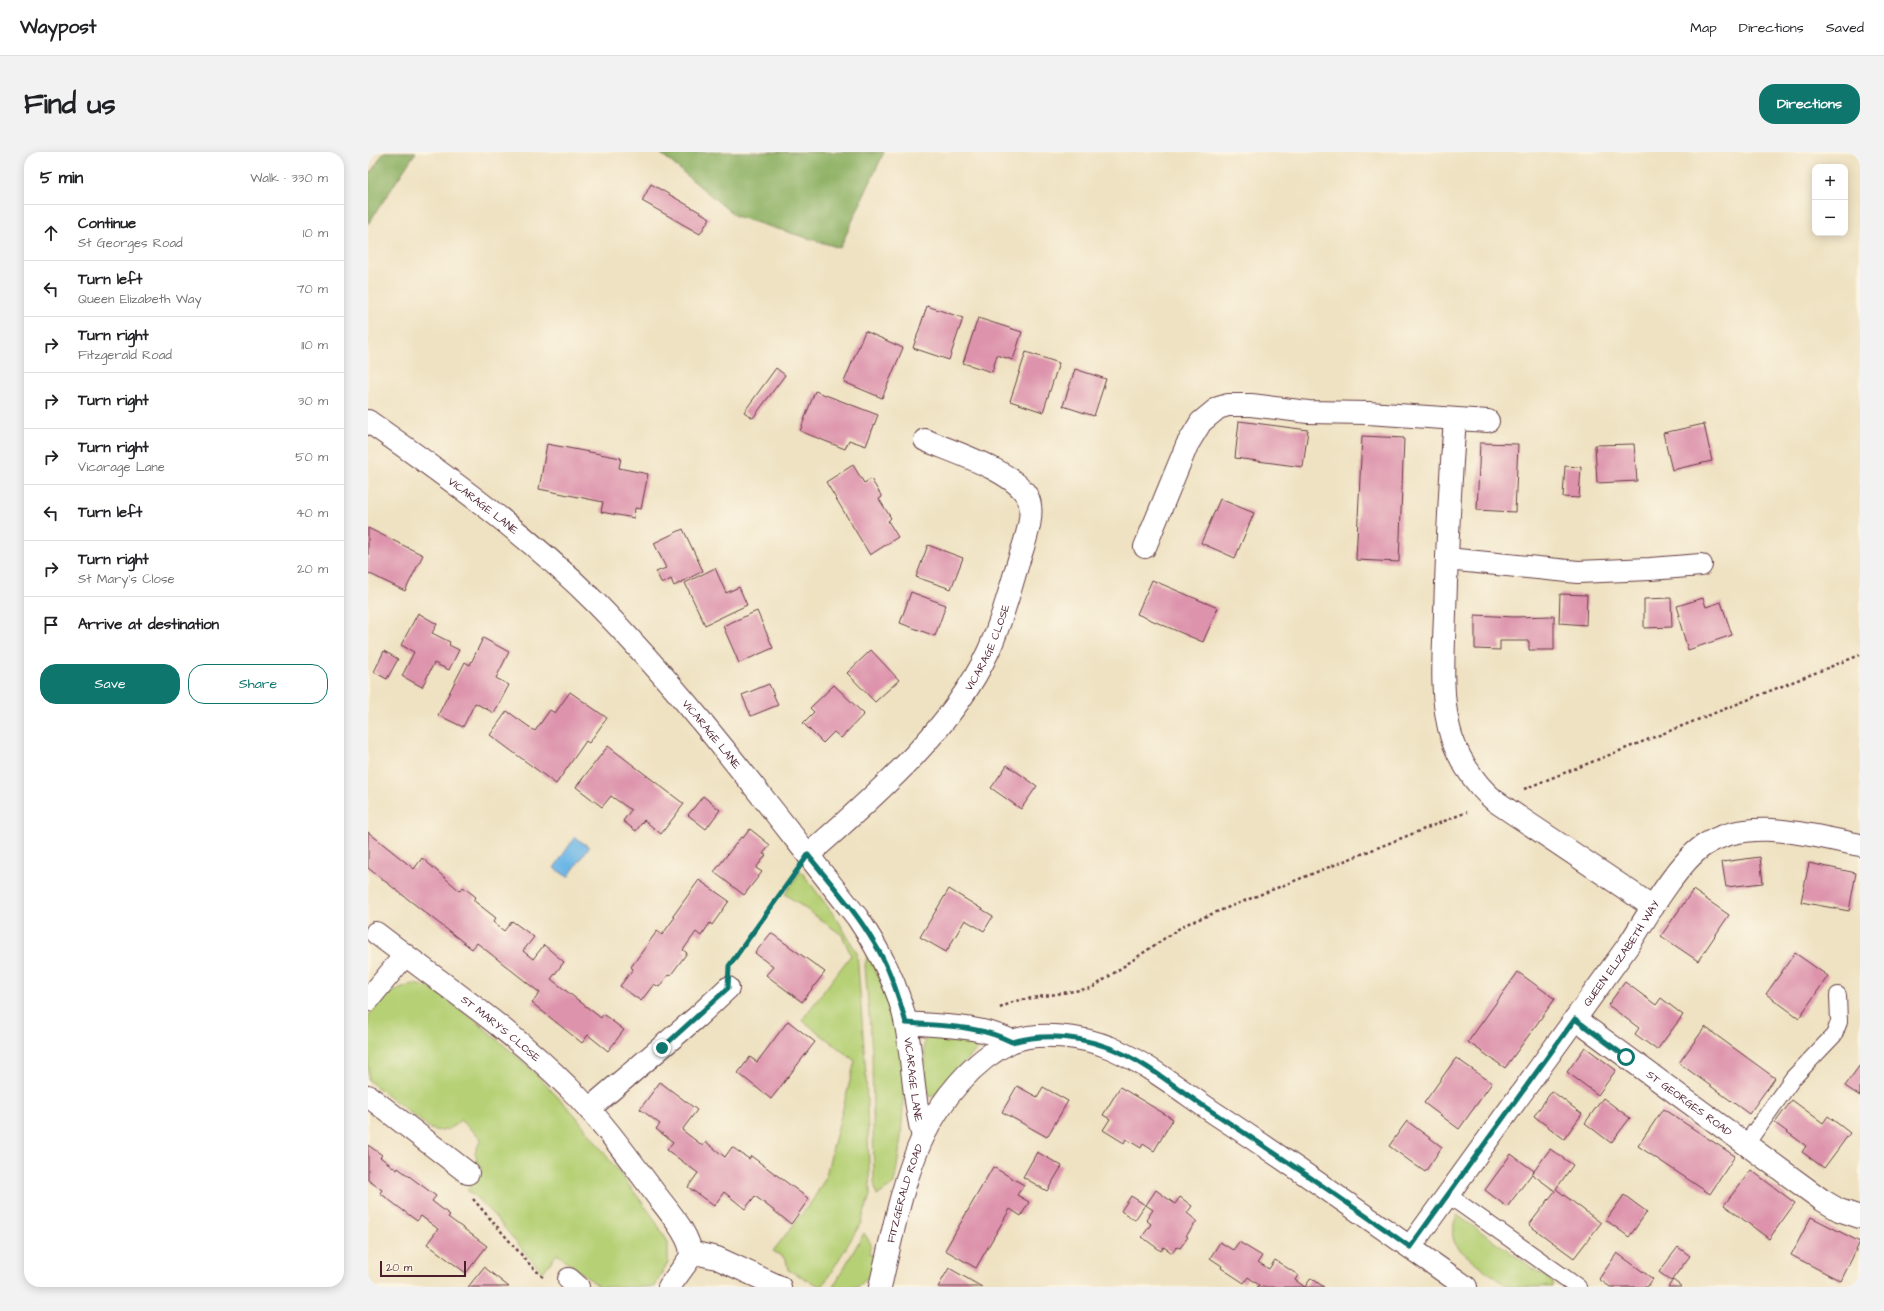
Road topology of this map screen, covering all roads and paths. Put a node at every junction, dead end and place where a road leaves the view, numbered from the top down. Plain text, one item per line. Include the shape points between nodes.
1 (1455, 419) junction
2 (368, 421) edge
3 (1488, 421) dead end
4 (925, 440) dead end
5 (1145, 547) dead end
6 (1447, 559) junction
7 (1701, 565) dead end
8 (1860, 655) edge
9 (1495, 801) junction
10 (1860, 846) edge
11 (808, 855) junction
12 (1653, 907) junction
13 (376, 933) dead end
14 (405, 955) junction
15 (728, 988) joint
16 (1838, 994) dead end
17 (368, 1000) edge
18 (1575, 1019) junction
19 (906, 1023) junction
20 (962, 1027) junction
21 (1012, 1042) junction
22 (368, 1096) edge
23 (589, 1109) junction
24 (923, 1137) junction
25 (1746, 1144) junction
26 (468, 1173) joint
27 (1448, 1195) junction
28 (1860, 1217) edge
29 (1410, 1247) junction
30 (691, 1252) junction
31 (573, 1283) edge
32 (669, 1287) edge
33 (780, 1287) edge
34 (880, 1287) edge
35 (1466, 1287) edge
36 (1578, 1287) edge

1 - 3 street
1 - 5 street via 1308,412 1236,404 1218,408 1201,422 1187,445
1 - 6 street
2 - 11 street, VICARAGE LANE via 443,473 498,516 595,602 673,687
4 - 11 street, VICARAGE CLOSE via 1009,477 1020,487 1030,505 1028,531 999,624 988,653 971,683 918,751
6 - 7 street via 1578,572
6 - 9 street via 1443,688 1449,729 1466,767
8 - 9 path
9 - 12 street
9 - 20 path via 1184,925 1092,988 1014,1000
10 - 12 street, QUEEN ELIZABETH WAY via 1774,831 1751,830 1732,834 1704,846 1694,854
11 - 15 path via 729,966
11 - 19 street, VICARAGE LANE via 874,941 898,996
12 - 18 street, QUEEN ELIZABETH WAY
13 - 14 street, ST MARY'S CLOSE
14 - 17 street
14 - 23 street, ST MARY'S CLOSE via 519,1042 566,1084
15 - 23 street
16 - 25 lane via 1839,1022 1834,1035 1793,1078
18 - 25 street, ST GEORGES ROAD
18 - 27 street, QUEEN ELIZABETH WAY
19 - 20 street
19 - 24 street, VICARAGE LANE via 918,1118
20 - 21 street via 999,1035
21 - 24 street, FITZGERALD ROAD via 986,1057 965,1077 941,1107
21 - 29 street, FITZGERALD ROAD via 1030,1037 1072,1038 1096,1043 1125,1055 1302,1171
22 - 26 street
23 - 30 street, ST MARY'S CLOSE via 676,1222
24 - 34 street, FITZGERALD ROAD via 906,1184
25 - 28 street, ST GEORGES ROAD via 1822,1200 1839,1210
26 - 31 path via 462,1191 481,1206 532,1267 552,1284
27 - 29 street, QUEEN ELIZABETH WAY
27 - 36 lane
29 - 35 street, FITZGERALD ROAD
30 - 32 street via 687,1263
30 - 33 street via 717,1258

